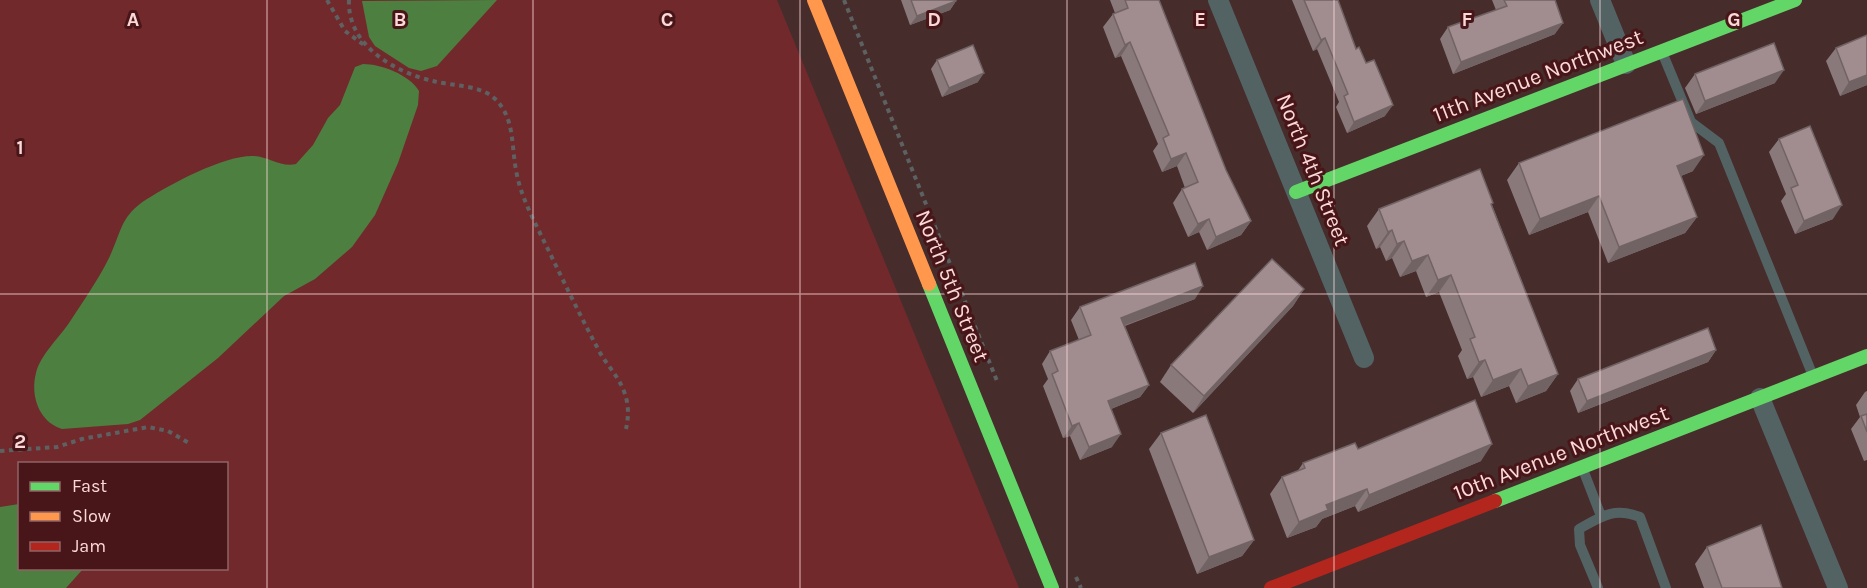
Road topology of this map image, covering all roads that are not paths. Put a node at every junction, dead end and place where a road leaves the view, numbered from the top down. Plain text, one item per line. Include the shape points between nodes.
1 (814, 0) edge
2 (1218, 0) edge
3 (1600, 0) edge
4 (1795, 0) edge
5 (1662, 51) junction
6 (1626, 64) junction
7 (1296, 192) junction
8 (1867, 356) edge
9 (1364, 358) dead end
10 (1813, 377) junction
11 (1760, 398) junction
12 (1582, 467) junction
13 (1601, 516) junction
14 (1052, 588) edge
15 (1271, 588) edge
16 (1598, 588) edge
17 (1666, 588) edge
18 (1838, 588) edge

1 - 14 street, North 5th Street
2 - 7 street, North 4th Street
3 - 6 street
4 - 5 street, 11th Avenue Northwest
5 - 6 street, 11th Avenue Northwest
5 - 10 lane via 1691,122 1719,143
6 - 7 street, 11th Avenue Northwest
7 - 9 street, North 4th Street
8 - 10 street, 10th Avenue Northwest
10 - 11 street, 10th Avenue Northwest
11 - 12 street, 10th Avenue Northwest
11 - 18 street
12 - 13 lane
12 - 15 street, 10th Avenue Northwest
13 - 16 lane via 1579,529 1580,545
13 - 17 lane via 1623,511 1640,518

